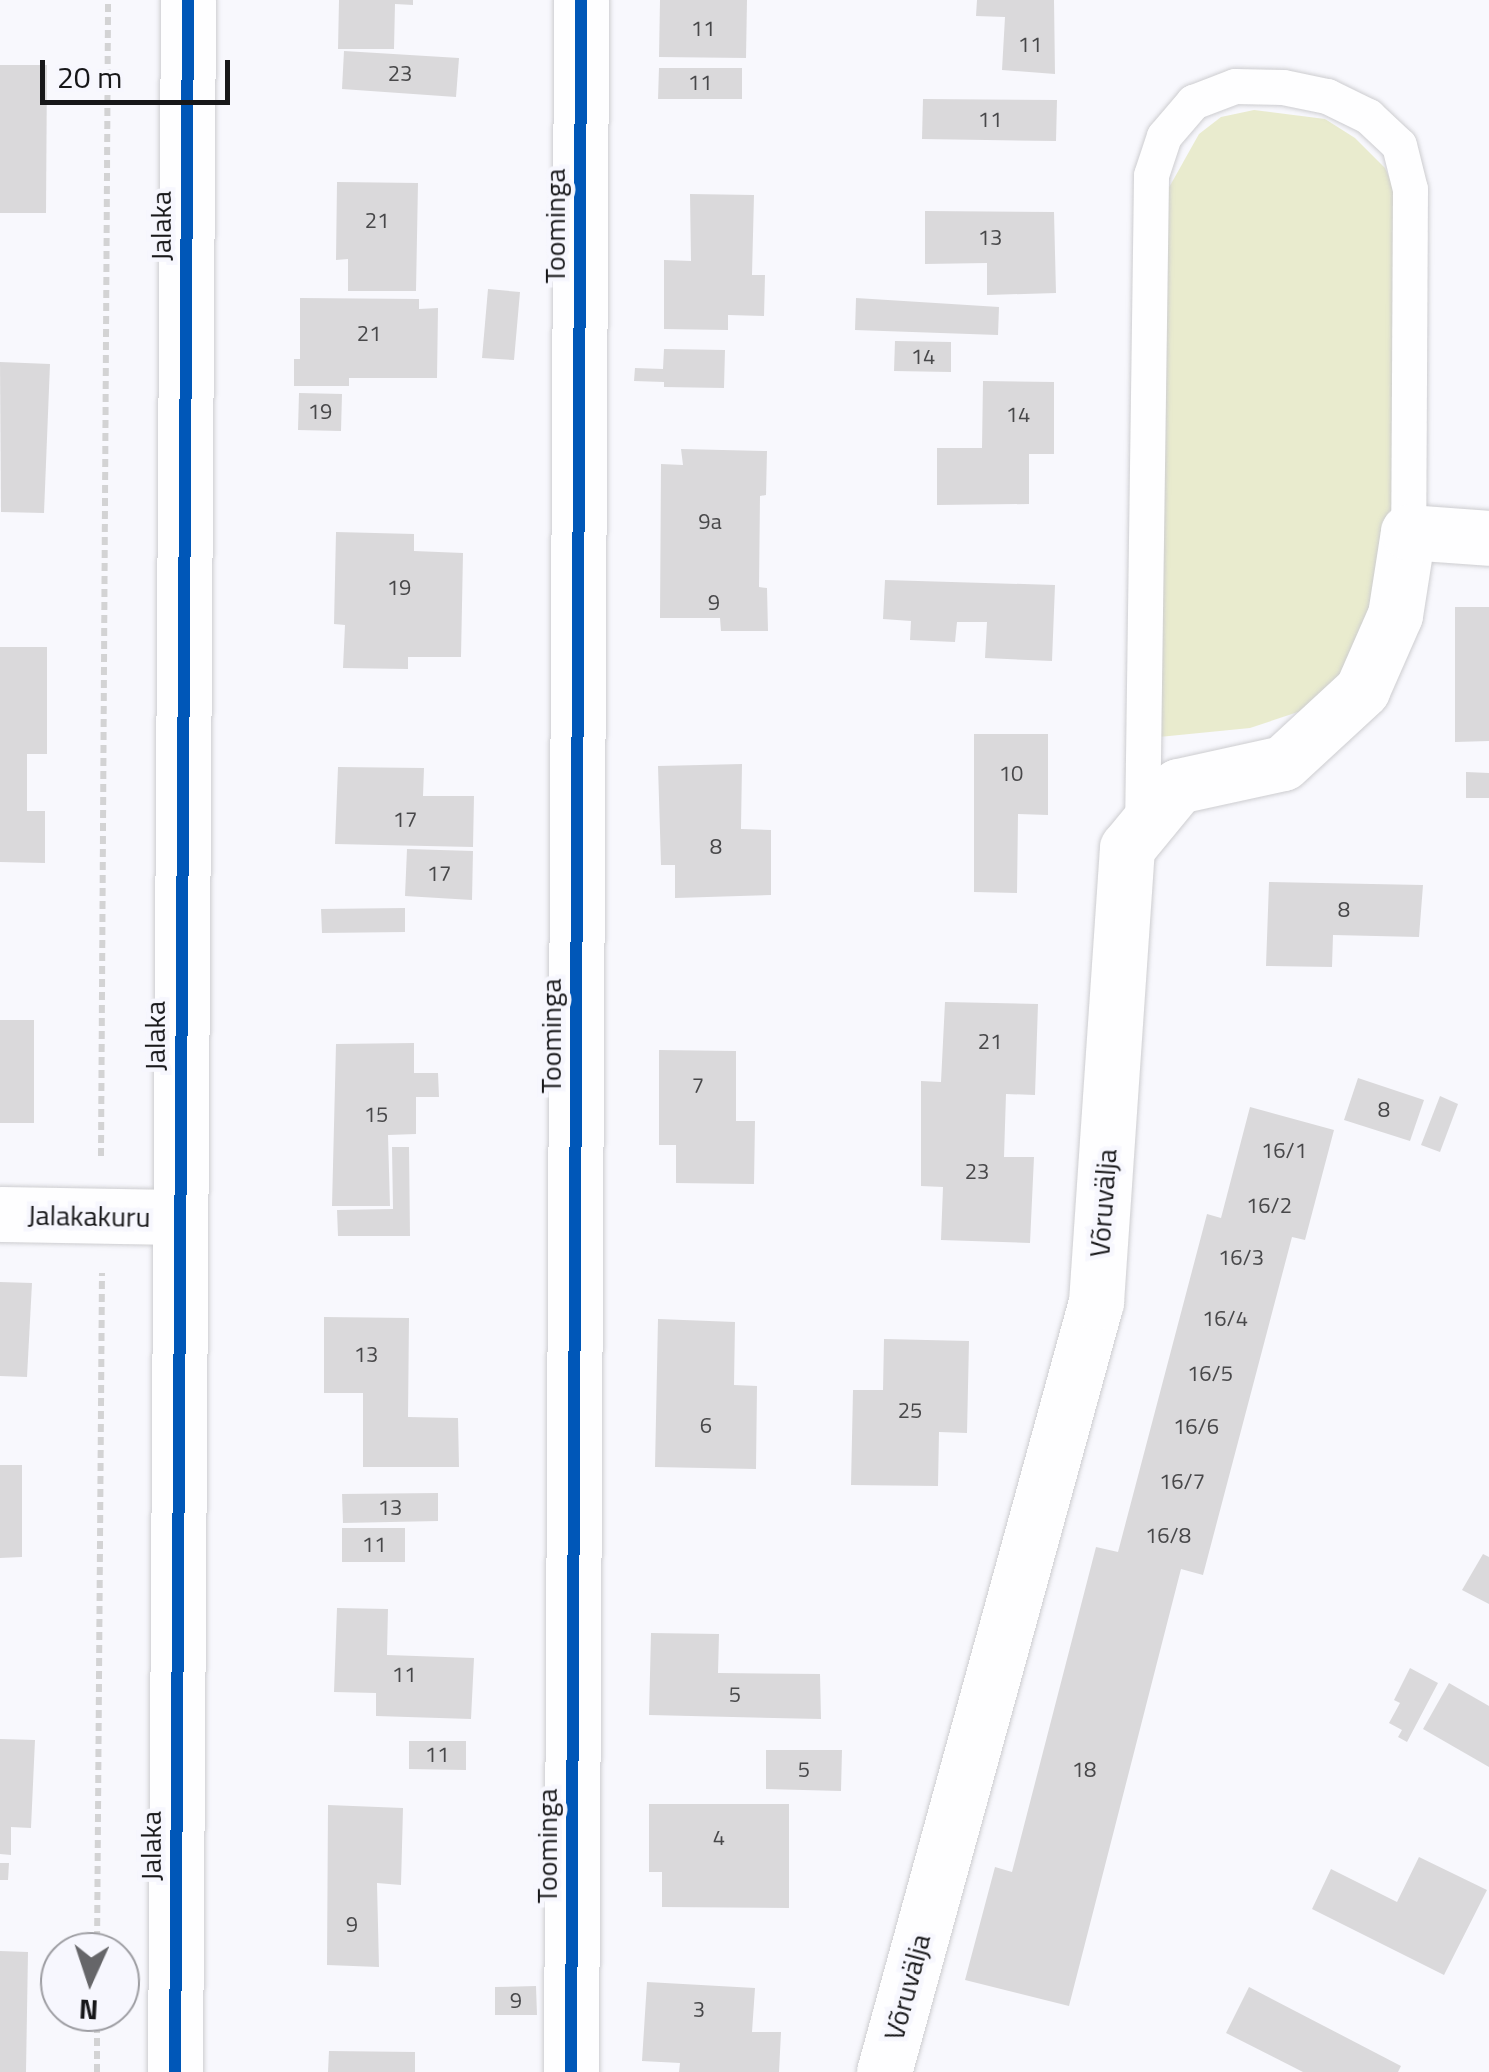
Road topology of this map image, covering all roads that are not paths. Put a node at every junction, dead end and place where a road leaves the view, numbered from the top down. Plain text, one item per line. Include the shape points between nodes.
1 (188, 0) edge
2 (581, 0) edge
3 (1408, 532) junction
4 (1489, 538) edge
5 (1142, 830) junction
6 (0, 1214) edge
7 (178, 1217) junction
8 (175, 2072) edge
9 (571, 2072) edge
10 (884, 2072) edge

1 - 7 street, Jalaka
2 - 9 street, Toominga
3 - 4 street
3 - 5 street, Võruvälja via 1394,615 1362,690 1283,762 1178,786
3 - 5 lane via 1410,189 1398,146 1368,116 1327,96 1283,86 1234,86 1193,102 1164,136 1151,175
5 - 10 street, Võruvälja via 1127,848 1096,1302
6 - 7 street, Jalakakuru
7 - 8 street, Jalaka

